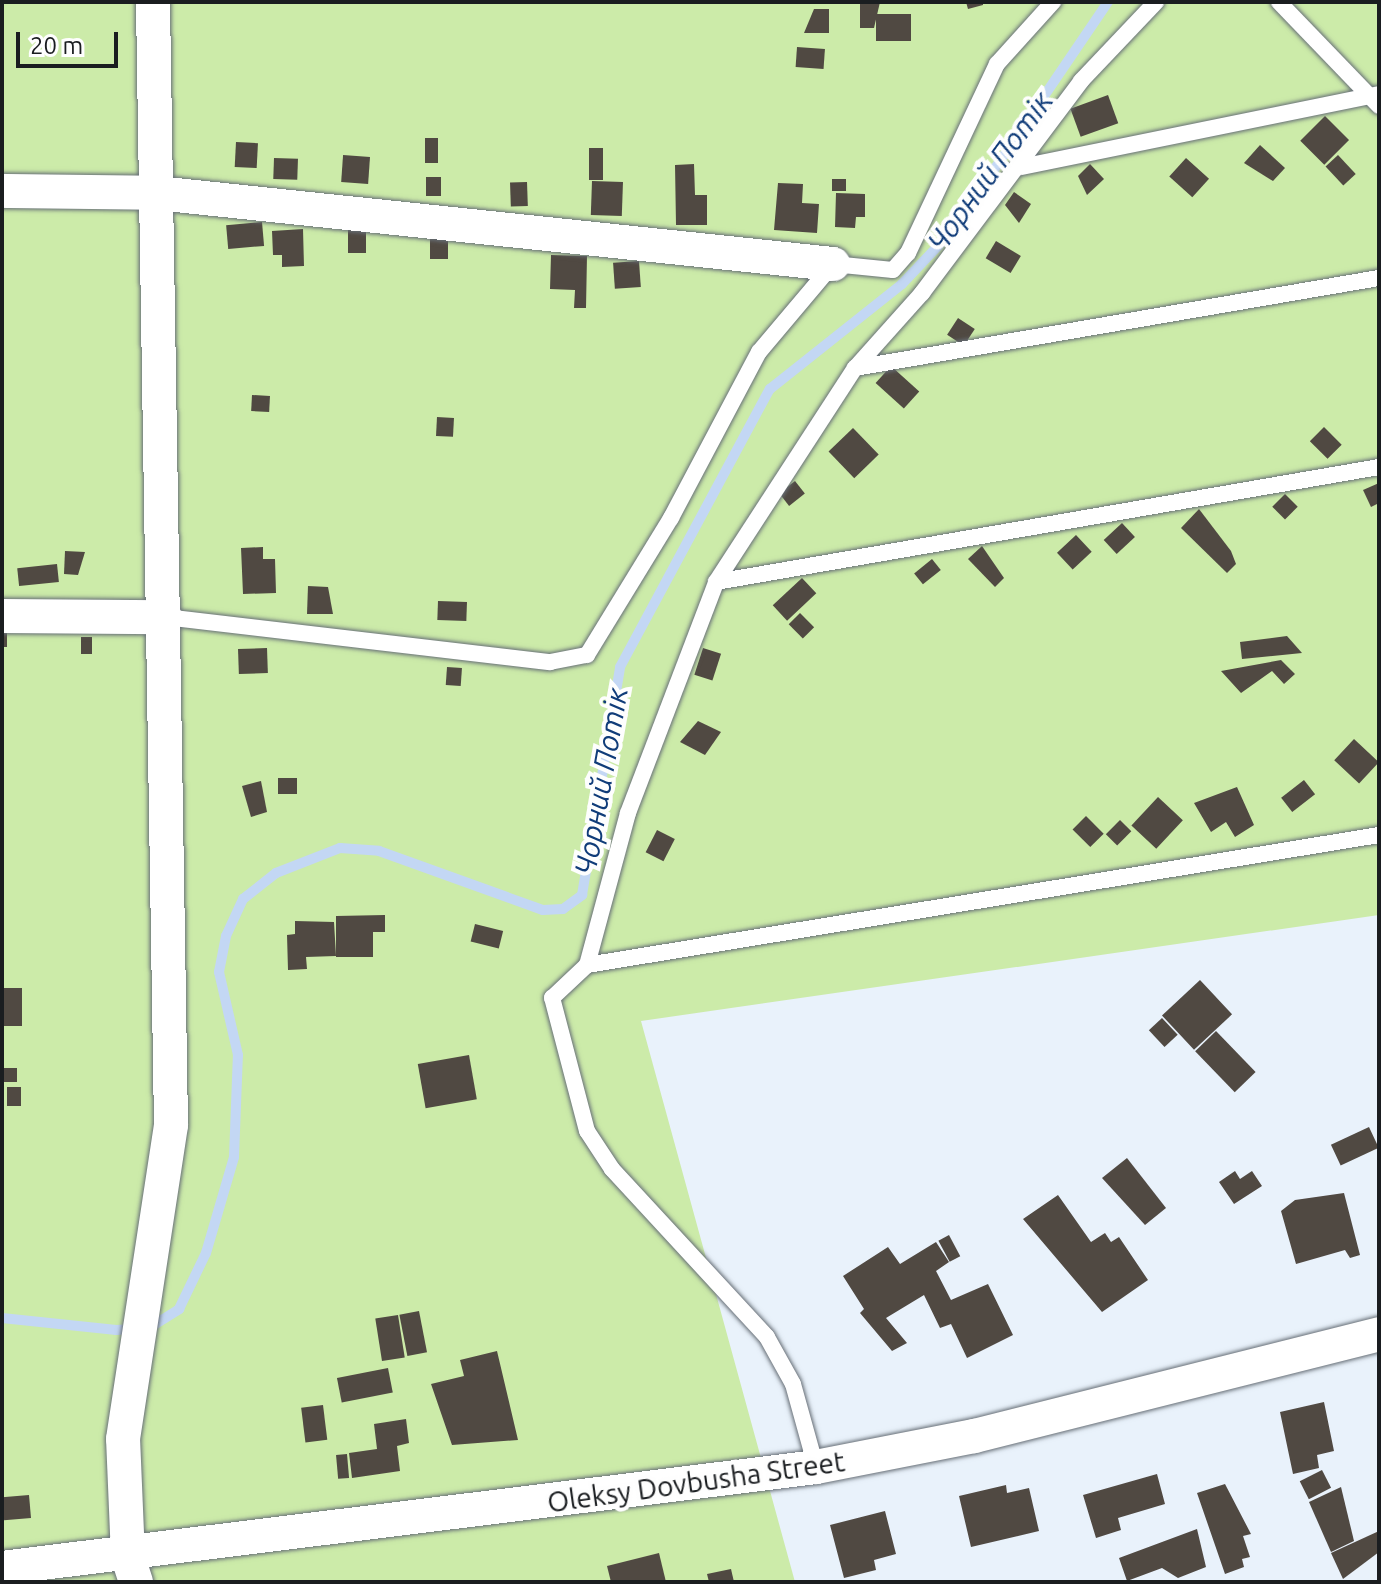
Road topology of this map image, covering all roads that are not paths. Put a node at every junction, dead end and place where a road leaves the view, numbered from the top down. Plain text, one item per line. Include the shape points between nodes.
1 (153, 2) edge
2 (1053, 2) edge
3 (1156, 2) edge
4 (1279, 2) edge
5 (1376, 99) edge
6 (1021, 167) junction
7 (2, 191) edge
8 (157, 193) junction
9 (833, 264) junction
10 (1379, 278) edge
11 (855, 368) junction
12 (1379, 467) edge
13 (716, 582) junction
14 (2, 616) edge
15 (165, 617) junction
16 (1379, 835) edge
17 (587, 965) junction
18 (1379, 1334) edge
19 (816, 1467) junction
20 (2, 1568) edge
21 (132, 1570) edge

1 - 8 street
2 - 9 lane via 997,64 908,253 893,270
3 - 6 lane via 1081,81
4 - 5 lane
5 - 6 lane
6 - 11 lane
7 - 8 street
8 - 9 street
8 - 15 street
9 - 15 lane via 759,352 664,531 587,655 550,662
10 - 11 lane
11 - 13 lane
12 - 13 lane
13 - 17 lane via 628,813
14 - 15 street
15 - 21 street via 171,1125 123,1439
16 - 17 lane
17 - 19 lane via 552,998 587,1131 612,1169 767,1337 793,1384
18 - 19 street, Oleksy Dovbusha Street via 974,1436
19 - 21 street, Oleksy Dovbusha Street
20 - 21 street, Oleksy Dovbusha Street

